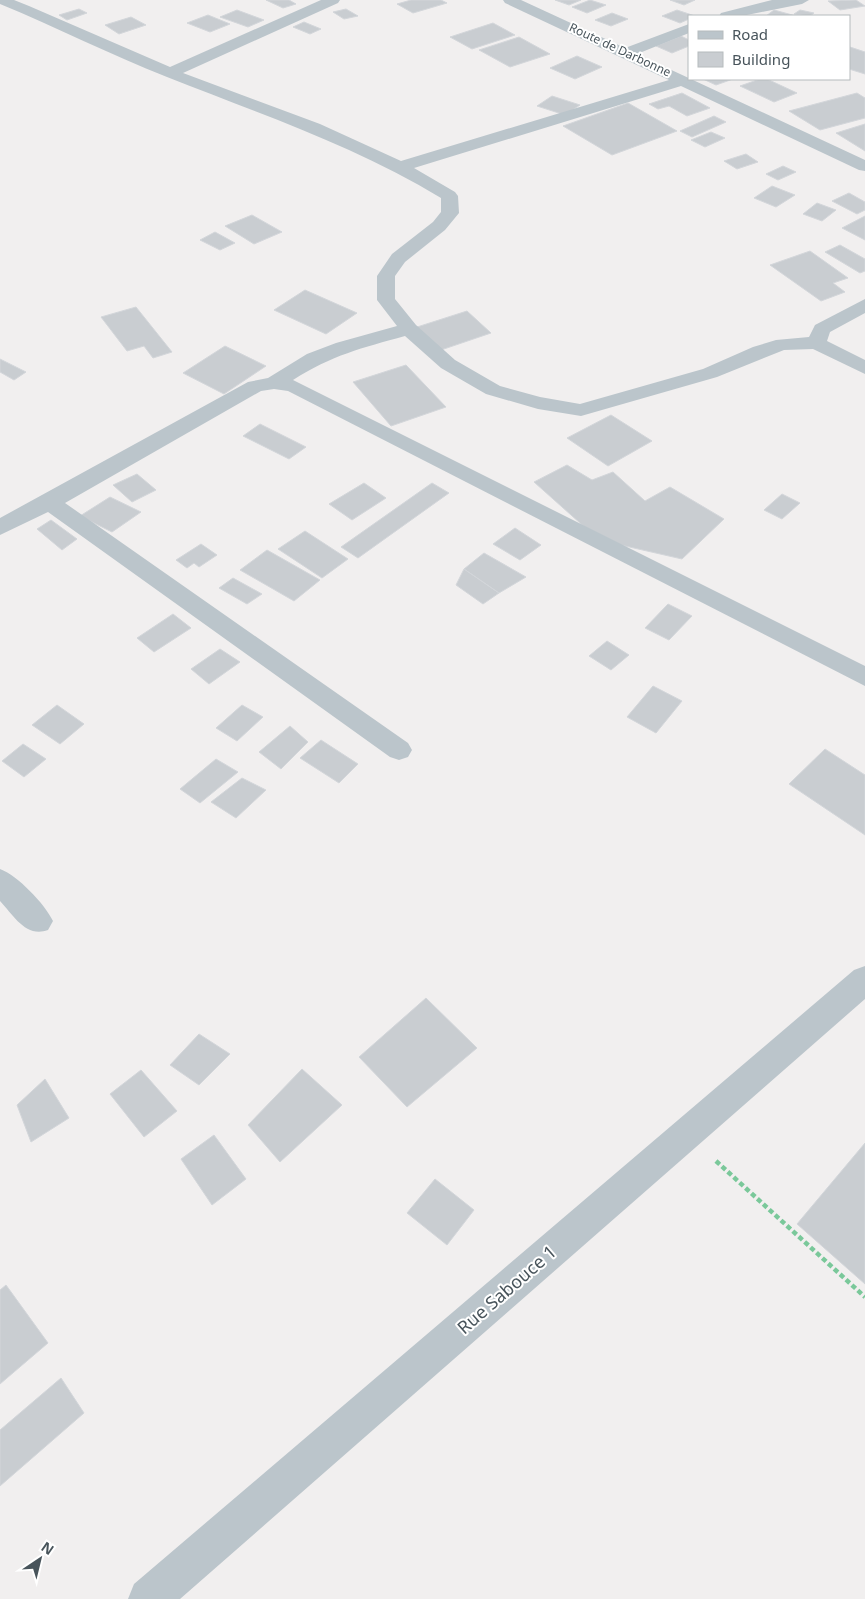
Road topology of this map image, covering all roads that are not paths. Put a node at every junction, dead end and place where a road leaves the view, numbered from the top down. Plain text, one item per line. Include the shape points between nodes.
1 (2, 0) edge
2 (333, 0) edge
3 (510, 0) edge
4 (802, 0) edge
5 (730, 15) edge
6 (688, 28) edge
7 (625, 53) junction
8 (170, 73) junction
9 (684, 80) junction
10 (865, 166) edge
11 (400, 167) junction
12 (865, 305) edge
13 (409, 329) junction
14 (816, 344) junction
15 (865, 368) edge
16 (274, 383) junction
17 (49, 502) junction
18 (0, 527) edge
19 (865, 676) edge
20 (399, 750) dead end
21 (0, 881) edge
22 (38, 921) dead end
23 (865, 980) edge
24 (149, 1599) edge

1 - 8 street
2 - 8 street
3 - 7 street, Route de Darbonne
4 - 5 street
6 - 7 street
7 - 9 street, Route de Darbonne
8 - 11 street via 278,113
9 - 10 street, Route de Darbonne
9 - 11 street
11 - 13 street via 449,196 450,213 439,226 398,258 386,276 386,300
12 - 14 street via 822,329
13 - 14 street via 448,364 493,390 538,403 581,410 710,373 760,350 783,344
13 - 16 street via 314,358
14 - 15 street
16 - 17 street via 254,386
16 - 19 street via 293,386 323,400
17 - 18 street
17 - 20 street
21 - 22 street
23 - 24 street, Rue Sabouce 1

